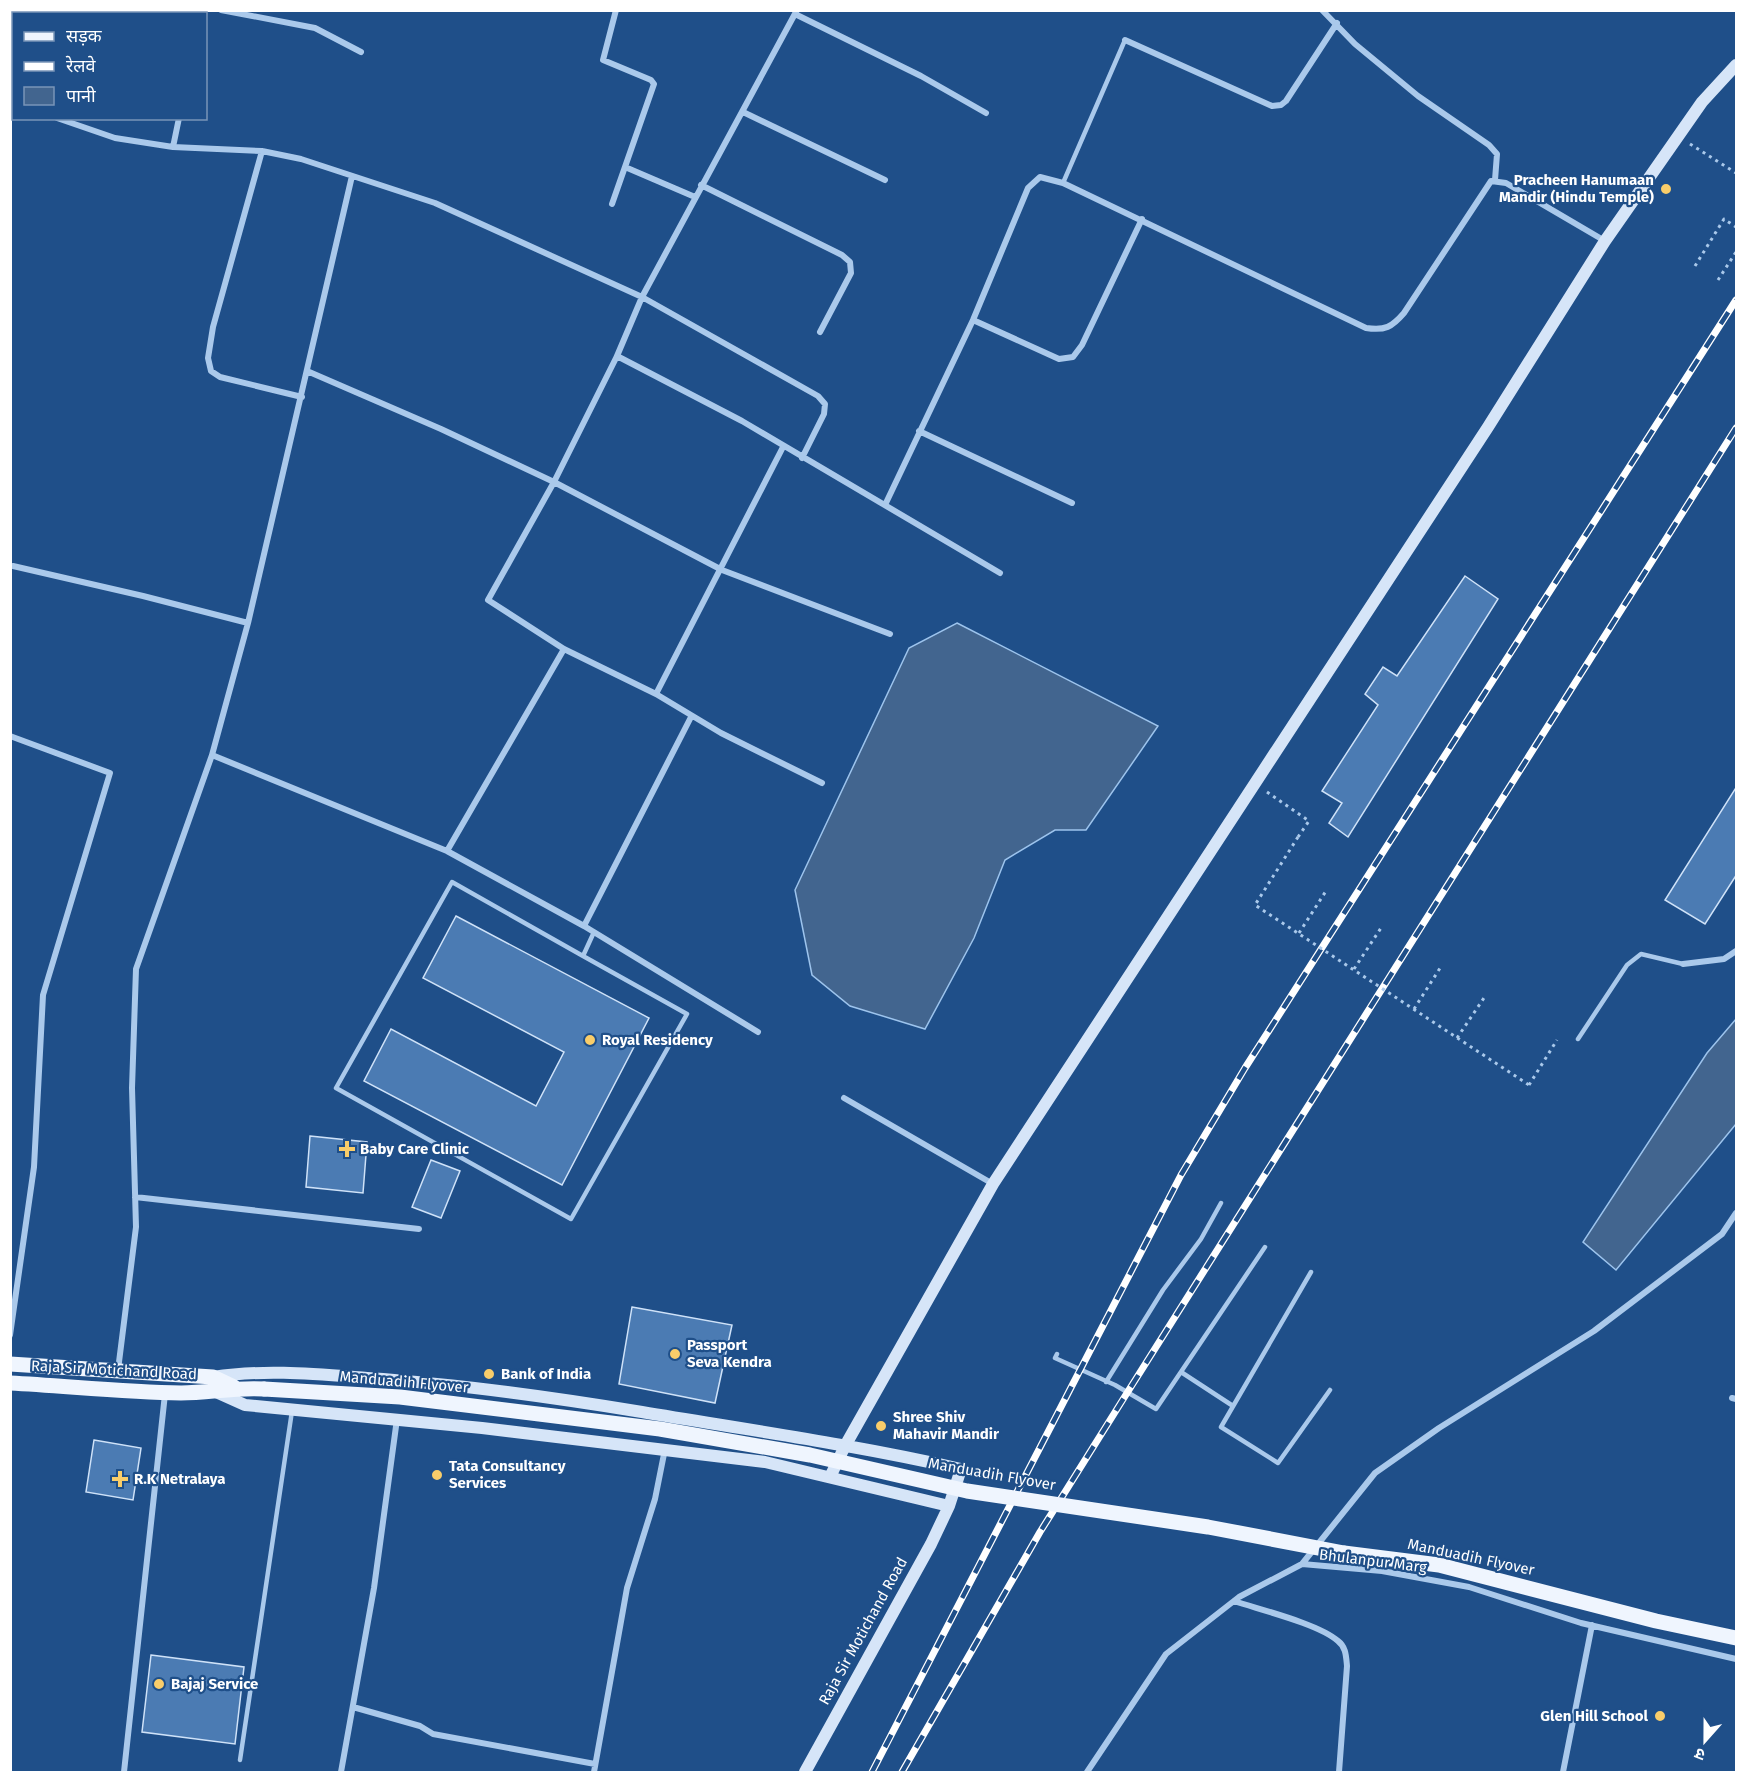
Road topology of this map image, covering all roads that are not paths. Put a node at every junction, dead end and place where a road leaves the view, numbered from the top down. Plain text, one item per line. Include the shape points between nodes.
1 (221, 10) edge
2 (616, 10) edge
3 (1323, 10) edge
4 (796, 12) edge
5 (1337, 23) junction
6 (1125, 40) joint
7 (361, 52) dead end
8 (1737, 65) edge
9 (743, 112) junction
10 (986, 113) dead end
11 (63, 120) edge
12 (179, 120) edge
13 (172, 147) junction
14 (262, 152) junction
15 (625, 167) junction
16 (352, 176) junction
17 (885, 180) dead end
18 (1496, 180) junction
19 (1064, 183) junction
20 (701, 185) junction
21 (695, 197) junction
22 (612, 204) dead end
23 (1142, 219) junction
24 (1605, 241) junction
25 (642, 297) junction
26 (973, 320) junction
27 (820, 332) dead end
28 (617, 356) junction
29 (308, 372) junction
30 (302, 397) junction
31 (919, 431) junction
32 (783, 447) junction
33 (802, 458) junction
34 (554, 482) junction
35 (1072, 503) dead end
36 (885, 505) junction
37 (13, 566) dead end
38 (722, 570) junction
39 (1000, 573) dead end
40 (248, 623) junction
41 (890, 633) dead end
42 (564, 649) junction
43 (656, 694) junction
44 (691, 717) junction
45 (10, 736) edge
46 (212, 755) junction
47 (822, 783) dead end
48 (447, 851) junction
49 (584, 926) junction
50 (594, 932) junction
51 (1737, 951) edge
52 (583, 956) junction
53 (1683, 964) joint
54 (758, 1032) dead end
55 (1578, 1039) dead end
56 (844, 1098) dead end
57 (993, 1184) junction
58 (135, 1197) junction
59 (1221, 1203) dead end
60 (1737, 1213) edge
61 (419, 1229) dead end
62 (1265, 1247) dead end
63 (1311, 1272) dead end
64 (10, 1335) edge
65 (1057, 1354) dead end
66 (10, 1364) edge
67 (117, 1371) junction
68 (1181, 1372) junction
69 (213, 1377) junction
70 (1106, 1382) junction
71 (10, 1383) edge
72 (234, 1387) junction
73 (1330, 1390) dead end
74 (165, 1392) junction
75 (216, 1392) junction
76 (1233, 1406) junction
77 (292, 1411) junction
78 (397, 1419) junction
79 (845, 1446) junction
80 (665, 1449) junction
81 (830, 1477) junction
82 (949, 1506) junction
83 (1302, 1564) junction
84 (1234, 1601) junction
85 (1592, 1625) junction
86 (1737, 1638) edge
87 (1737, 1659) edge
88 (353, 1707) junction
89 (240, 1760) dead end
90 (595, 1764) junction
91 (124, 1773) edge
92 (341, 1773) edge
93 (594, 1773) edge
94 (805, 1773) edge
95 (1087, 1773) edge
96 (1339, 1773) edge
97 (1563, 1773) edge

1 - 7 street via 315,28
2 - 15 street via 603,60 654,84
3 - 5 street
4 - 9 street
4 - 10 street
5 - 6 street via 1286,101 1272,106
5 - 18 street via 1355,44 1418,96 1489,145 1497,154
6 - 19 lane
8 - 24 street via 1702,102
9 - 17 street
9 - 20 street
11 - 13 street via 115,138
12 - 13 street
13 - 14 street
14 - 16 street via 301,159
14 - 30 street via 207,358 211,372 220,377
15 - 21 street
15 - 22 street
16 - 25 street via 435,203
16 - 29 street
18 - 23 street via 1486,186 1404,313 1393,326 1381,330 1366,328
18 - 24 street
19 - 23 street
19 - 26 street via 1040,177 1028,188
20 - 21 street
20 - 27 street via 850,262 851,273
21 - 25 street
23 - 26 street via 1073,357 1059,359
24 - 57 street
25 - 28 street
25 - 33 street via 818,396 825,404 824,414
26 - 31 street
28 - 32 street
28 - 34 street
29 - 30 street
29 - 34 street
30 - 40 street
31 - 35 street
31 - 36 street
32 - 33 street
32 - 38 street
33 - 36 street
34 - 38 street
34 - 42 street via 488,600
36 - 39 street
37 - 40 street
38 - 41 street
38 - 43 street
40 - 46 street
42 - 43 street
42 - 48 street
43 - 44 street
44 - 47 street
44 - 49 street
45 - 64 street via 110,773 43,995 34,1167
46 - 48 street
46 - 58 street via 136,969 132,1088
48 - 49 street
49 - 50 street
50 - 52 lane
50 - 54 street
51 - 53 street via 1724,959
52 - 52 lane via 687,1014 571,1219 336,1088 452,882
53 - 55 lane via 1641,954 1627,965
56 - 57 street
57 - 79 street
58 - 61 street
58 - 67 street via 135,1227
59 - 70 lane
60 - 83 street via 1722,1234 1594,1331 1374,1473
62 - 68 lane
63 - 76 lane
65 - 70 lane via 1055,1358
66 - 67 main road
67 - 69 main road
68 - 70 lane via 1156,1409
68 - 76 lane
69 - 72 main road, Manduadih Flyover
69 - 79 street via 252,1371 425,1382 532,1394
71 - 74 main road, Raja Sir Motichand Road
72 - 75 main road, Manduadih Flyover
72 - 86 main road, Manduadih Flyover, bridge via 400,1398 683,1432 810,1455 967,1491 1439,1565
73 - 76 lane via 1278,1463 1221,1427
74 - 75 main road, Raja Sir Motichand Road
74 - 91 street
75 - 77 street via 245,1406
77 - 78 street
77 - 89 lane
78 - 80 street
78 - 88 street
79 - 81 street
79 - 82 street, Raja Sir Motichand Road via 961,1469
80 - 81 street via 765,1462
80 - 90 street via 655,1499 627,1588
81 - 82 street
82 - 94 street, Raja Sir Motichand Road
83 - 84 street, Bhulanpur Marg
83 - 85 street, Bhulanpur Marg via 1382,1571 1469,1587
84 - 95 street, Bhulanpur Marg via 1166,1654
84 - 96 street via 1325,1633 1346,1650
85 - 87 street, Bhulanpur Marg
85 - 97 street
88 - 90 street via 420,1726 433,1734
88 - 92 street
90 - 93 street

